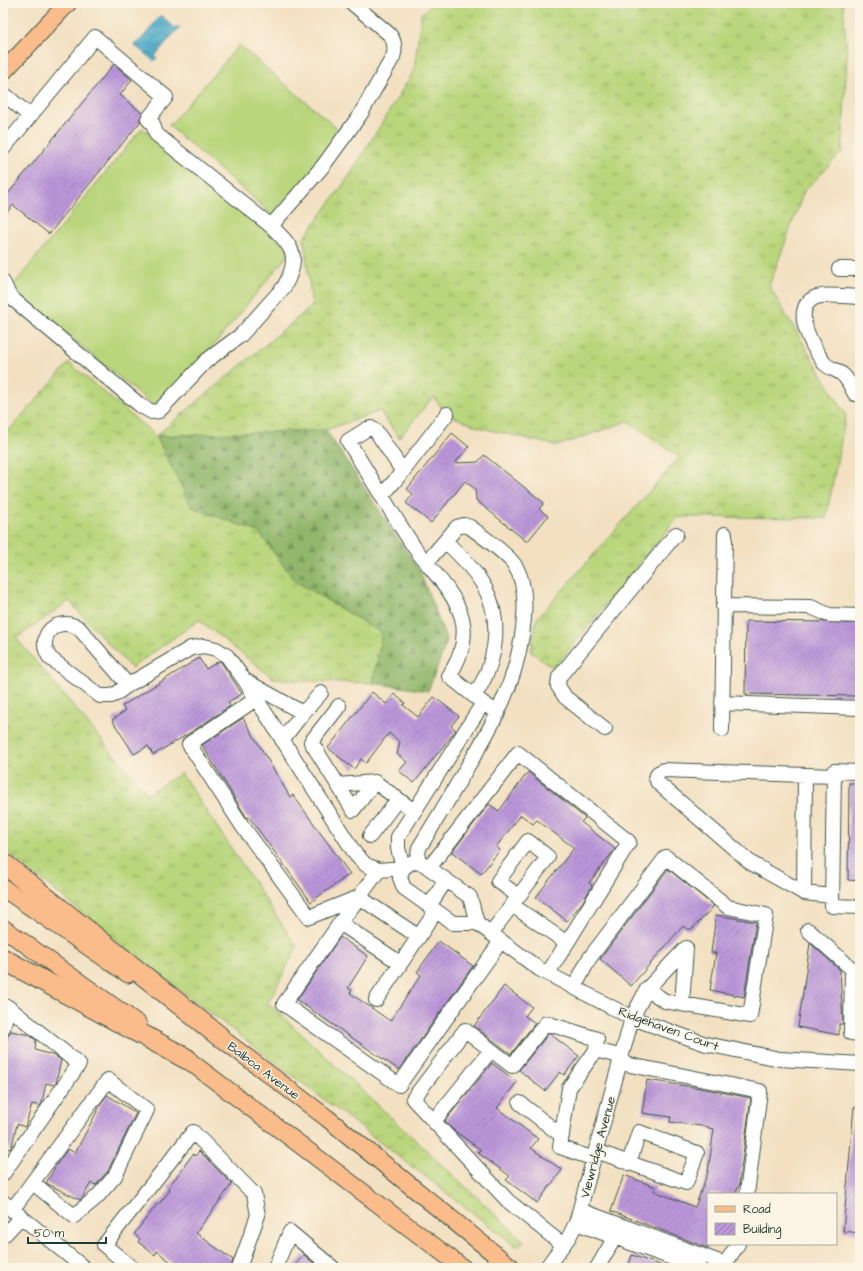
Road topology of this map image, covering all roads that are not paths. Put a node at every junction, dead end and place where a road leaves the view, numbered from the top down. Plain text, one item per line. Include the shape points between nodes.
1 (68, 3) edge
2 (352, 3) edge
3 (3, 72) edge
4 (3, 93) edge
5 (30, 116) junction
6 (3, 149) edge
7 (270, 226) junction
8 (839, 269) dead end
9 (860, 269) edge
10 (3, 282) edge
11 (860, 297) edge
12 (860, 394) edge
13 (447, 414) dead end
14 (404, 470) junction
15 (381, 494) junction
16 (676, 534) dead end
17 (724, 534) dead end
18 (445, 541) junction
19 (426, 563) junction
20 (723, 606) junction
21 (860, 616) edge
22 (245, 681) junction
23 (128, 685) junction
24 (321, 693) dead end
25 (256, 700) junction
26 (478, 700) junction
27 (722, 703) junction
28 (339, 706) dead end
29 (860, 708) edge
30 (303, 713) junction
31 (498, 713) junction
32 (605, 729) dead end
33 (722, 730) dead end
34 (282, 740) junction
35 (860, 772) edge
36 (805, 775) junction
37 (834, 776) junction
38 (375, 782) junction
39 (338, 785) junction
40 (398, 799) junction
41 (414, 812) junction
42 (370, 836) dead end
43 (3, 863) edge
44 (423, 865) junction
45 (403, 868) junction
46 (379, 870) junction
47 (446, 880) junction
48 (3, 888) edge
49 (804, 893) junction
50 (832, 896) junction
51 (359, 898) junction
52 (860, 907) edge
53 (432, 908) junction
54 (340, 923) junction
55 (477, 923) junction
56 (3, 928) edge
57 (808, 930) dead end
58 (419, 937) junction
59 (496, 937) junction
60 (567, 943) junction
61 (3, 959) edge
62 (400, 964) junction
63 (856, 969) edge
64 (548, 973) junction
65 (574, 988) junction
66 (647, 989) junction
67 (376, 1000) dead end
68 (682, 1004) junction
69 (632, 1018) junction
70 (3, 1028) edge
71 (860, 1034) edge
72 (219, 1036) junction
73 (491, 1050) junction
74 (596, 1050) junction
75 (187, 1059) junction
76 (621, 1060) junction
77 (860, 1064) edge
78 (520, 1104) dead end
79 (434, 1121) junction
80 (562, 1136) junction
81 (595, 1155) junction
82 (628, 1163) junction
83 (3, 1174) edge
84 (33, 1183) junction
85 (747, 1193) edge
86 (12, 1210) edge
87 (578, 1216) junction
88 (3, 1234) edge
89 (615, 1237) junction
90 (563, 1245) junction
91 (737, 1245) edge
92 (84, 1268) edge
93 (132, 1268) edge
94 (239, 1268) edge
95 (275, 1268) edge
96 (333, 1268) edge
97 (463, 1268) edge
98 (512, 1268) edge
99 (546, 1268) edge
100 (597, 1268) edge
101 (699, 1268) edge

1 - 3 main road
2 - 7 street via 389,34 395,45 394,53 360,115 323,166
4 - 5 street
5 - 6 street
5 - 7 street via 94,37 166,97 148,119 153,124 156,134
7 - 10 street via 288,243 294,256 284,287 241,335 206,361 156,412 141,406 14,300
8 - 9 street
11 - 12 street via 825,296 814,299 807,305 803,321 812,343 825,364 844,375 855,394
13 - 14 street
14 - 15 street
14 - 15 street via 376,431 371,428 348,441
15 - 19 street
16 - 32 street via 558,676 558,686 565,697
17 - 20 street
18 - 19 street
18 - 26 street via 462,556 482,583 493,614 493,655
18 - 31 street via 457,527 464,524 508,558 520,578 525,603 524,619 514,670
19 - 26 street via 452,596 462,619 462,648 456,666 449,676
20 - 21 street via 811,607 829,615
20 - 27 street
22 - 23 street via 227,656 216,649 204,646 191,648
22 - 25 street
22 - 30 street
23 - 23 street via 79,628 59,624 48,632 44,646 50,658 100,696 111,696
24 - 30 street
25 - 34 street
25 - 51 street via 190,744 243,827 309,917
26 - 31 street
26 - 41 street
27 - 29 street
27 - 33 street
28 - 39 street via 311,742
30 - 34 street
31 - 44 street via 419,848
34 - 46 street via 356,855 366,865
35 - 37 street via 834,771
36 - 37 street
36 - 49 street
36 - 49 street via 664,770 658,773 656,778 658,784 751,863
37 - 50 street
38 - 39 street
38 - 39 street via 353,810
38 - 40 street
40 - 41 street
40 - 42 street
41 - 45 street via 398,837
43 - 72 highway
44 - 45 street via 412,862
44 - 47 street
44 - 60 street via 518,753 629,842
45 - 46 street
45 - 53 street via 400,878 404,888
46 - 51 street
47 - 53 street
47 - 55 street via 470,897
48 - 72 main road, Balboa Avenue
49 - 50 street
50 - 52 street via 832,906
51 - 54 street
51 - 58 street
53 - 55 street via 453,923
53 - 58 street
54 - 59 street via 284,1004 399,1084
54 - 62 street
55 - 59 street, Ridgehaven Court
56 - 75 main road
57 - 63 street
58 - 62 street
59 - 60 street via 515,900
59 - 64 street, Ridgehaven Court
60 - 64 street
61 - 75 highway
62 - 67 street
63 - 71 street via 851,1034
64 - 65 street, Ridgehaven Court
65 - 68 street via 589,959 666,857 728,907 766,915 750,1016
65 - 69 street, Ridgehaven Court
66 - 68 street via 665,1001
66 - 68 street, Viewridge Avenue via 686,948
66 - 69 street, Viewridge Avenue
69 - 76 street, Viewridge Avenue
69 - 77 street, Ridgehaven Court via 706,1044 780,1059
70 - 83 street via 8,1007 79,1064
72 - 98 main road, Balboa Avenue via 327,1118
73 - 74 street via 512,1066 546,1023 597,1039
73 - 79 street
73 - 79 street via 465,1030 414,1100
74 - 76 street
74 - 80 street via 569,1088
75 - 97 main road
76 - 81 street, Viewridge Avenue
76 - 85 street via 760,1091
78 - 80 street
79 - 90 street via 508,1201
80 - 81 street via 560,1147
81 - 82 street
81 - 87 street, Viewridge Avenue
82 - 82 street via 686,1183 697,1153 639,1132
84 - 84 street via 108,1080 147,1110 115,1176 97,1197 74,1216
84 - 86 street
86 - 88 street
86 - 92 street
87 - 89 street
87 - 90 street, Viewridge Avenue
87 - 91 street via 724,1264
89 - 100 street
89 - 101 street
90 - 99 street, Viewridge Avenue
93 - 94 street via 104,1245 193,1132 254,1194 258,1215
95 - 96 street via 290,1232

